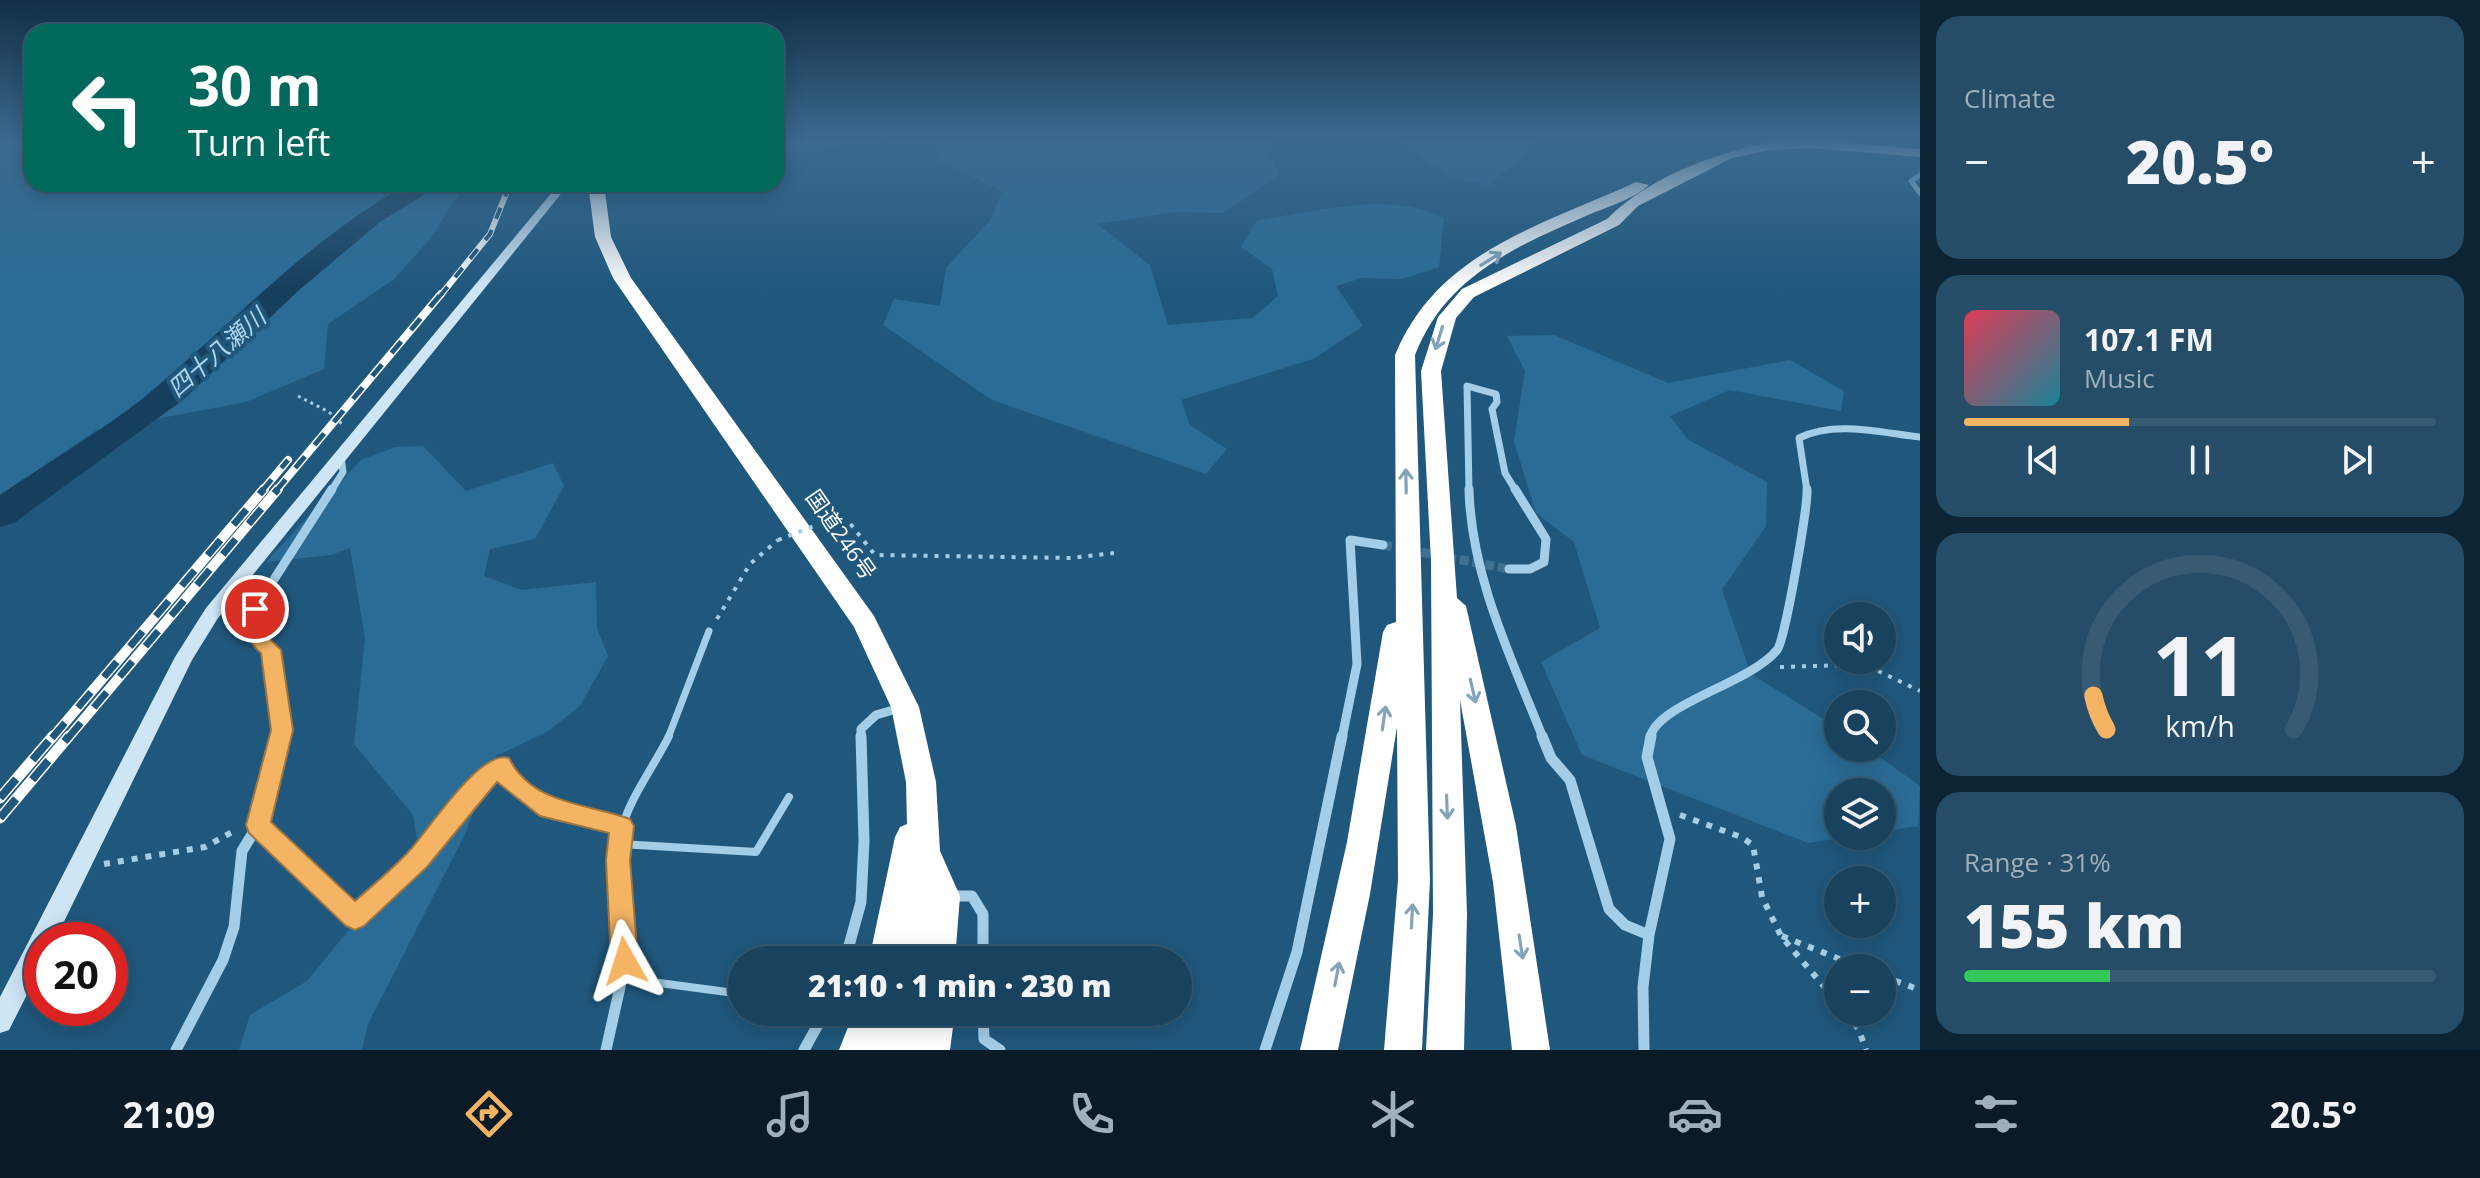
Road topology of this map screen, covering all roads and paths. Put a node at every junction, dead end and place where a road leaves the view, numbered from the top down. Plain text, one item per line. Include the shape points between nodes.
1 (1625, 191) edge
2 (1655, 191) edge
3 (557, 192) edge
4 (597, 192) edge
5 (298, 396) dead end
6 (1920, 437) edge
7 (344, 454) junction
8 (1395, 552) junction
9 (1114, 553) dead end
10 (1443, 561) junction
11 (1509, 569) tunnel mouth
12 (709, 631) joint
13 (1760, 667) junction
14 (1920, 691) edge
15 (905, 707) junction
16 (921, 782) junction
17 (789, 797) dead end
18 (1663, 809) junction
19 (259, 821) junction
20 (622, 826) junction
21 (620, 844) junction
22 (924, 851) junction
23 (79, 868) junction
24 (943, 896) junction
25 (52, 922) edge
26 (1649, 935) junction
27 (1781, 936) junction
28 (849, 946) edge
29 (889, 946) edge
30 (913, 946) edge
31 (939, 946) edge
32 (983, 946) edge
33 (1827, 954) edge
34 (24, 976) edge
35 (622, 978) junction
36 (1896, 981) edge
37 (1824, 987) edge
38 (1920, 990) edge
39 (728, 992) edge
40 (0, 1021) edge
41 (817, 1026) edge
42 (867, 1026) edge
43 (900, 1026) edge
44 (935, 1026) edge
45 (984, 1026) edge
46 (1856, 1026) edge
47 (176, 1050) edge
48 (606, 1050) edge
49 (804, 1050) edge
50 (858, 1050) edge
51 (895, 1050) edge
52 (931, 1050) edge
53 (1000, 1050) edge
54 (1265, 1050) edge
55 (1319, 1050) edge
56 (1403, 1050) edge
57 (1445, 1050) edge
58 (1531, 1050) edge
59 (1644, 1050) edge
60 (1866, 1050) edge

8 -> 1 highway via 1405,355 1425,307 1441,290 1514,245
2 -> 10 highway via 1613,222 1468,293 1442,327 1431,371
3 - 7 street
4 - 15 highway, 国道246号 via 603,237 622,278 865,623
5 - 7 path via 344,426
6 - 13 street via 1829,430 1808,431 1799,438 1807,497 1788,616 1780,648
7 - 19 street via 343,472 255,609 254,623 270,650 282,730
7 - 23 street via 212,613 184,657
8 - 54 street via 1350,540 1357,664 1297,952
55 -> 8 highway via 1380,750
56 -> 8 highway via 1414,880
9 - 12 path, bridge via 1071,558 875,555 848,521 830,520 778,540 750,564
10 -> 57 highway via 1450,914
10 -> 58 highway via 1503,834
11 - 26 street via 1530,569 1544,562 1546,539 1505,473 1492,409 1496,394 1467,386 1470,526 1493,612 1551,758 1570,780 1609,909 1625,925
12 - 20 lane via 668,737
13 - 14 path via 1861,667
13 - 18 street via 1668,712 1652,727 1647,757
15 - 16 highway, 国道246号
15 - 28 street via 876,715 861,729 861,902
16 - 22 highway, 国道246号
16 - 29 highway
17 - 21 lane via 756,852
18 - 26 street via 1670,839
18 - 27 path via 1753,845 1762,897
19 - 20 lane via 355,918 418,859 478,784 501,765 507,779 548,808
19 - 23 path via 205,847
19 - 47 street via 242,851 231,938
20 - 21 lane
21 - 35 lane
22 - 24 highway
22 - 30 highway, 国道246号
23 - 25 street
24 - 31 highway
24 - 32 street via 972,896 983,914
26 - 59 street
27 - 33 path
27 - 37 path
34 - 40 street
35 - 39 lane
35 - 48 street
36 - 38 path
41 - 49 street
42 - 50 highway
43 - 51 highway
44 - 52 highway
45 - 53 street via 984,1039
46 - 60 path

